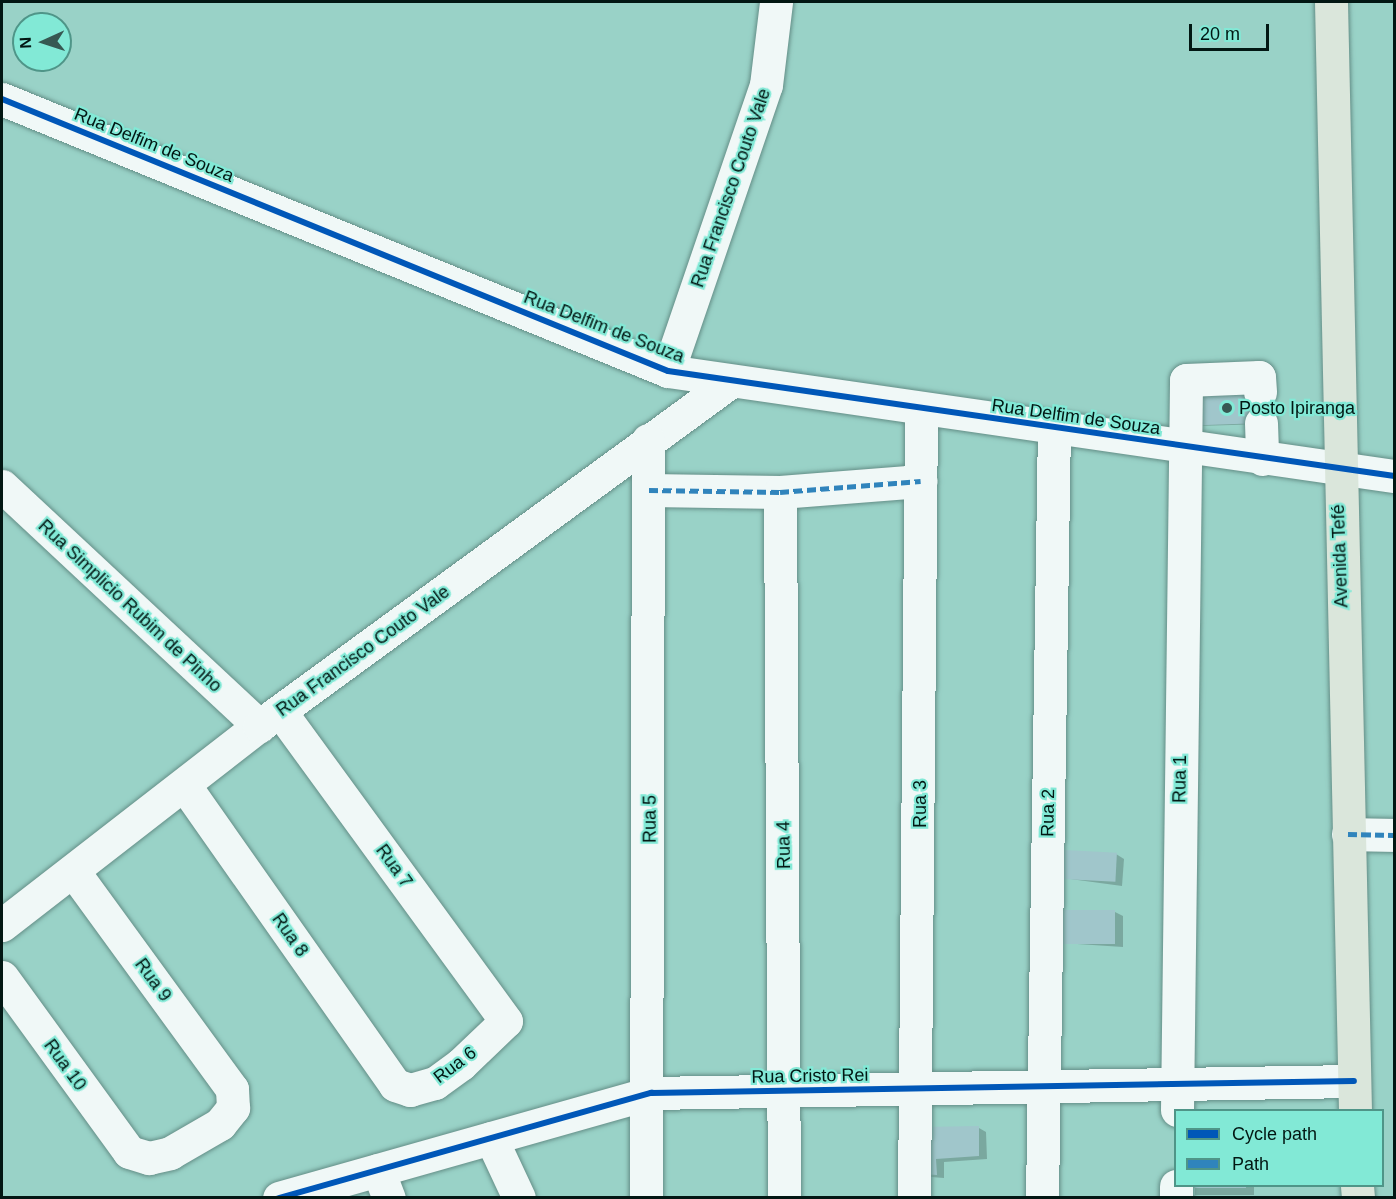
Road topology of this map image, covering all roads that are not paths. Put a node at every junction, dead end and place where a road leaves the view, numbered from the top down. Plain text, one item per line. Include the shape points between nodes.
1 (776, 2) edge
2 (1331, 2) edge
3 (2, 99) edge
4 (668, 371) junction
5 (730, 382) junction
6 (921, 410) junction
7 (1054, 429) junction
8 (648, 440) junction
9 (1184, 448) junction
10 (1262, 459) junction
11 (1338, 470) junction
12 (1395, 476) edge
13 (921, 482) junction
14 (2, 486) edge
15 (649, 490) junction
16 (780, 492) junction
17 (270, 719) junction
18 (185, 786) junction
19 (1348, 834) junction
20 (1395, 834) edge
21 (73, 871) junction
22 (2, 925) edge
23 (2, 977) edge
24 (507, 1021) joint
25 (395, 1085) joint
26 (1043, 1086) junction
27 (918, 1089) junction
28 (787, 1091) junction
29 (651, 1093) junction
30 (1355, 1096) edge
31 (1177, 1097) edge
32 (491, 1138) junction
33 (129, 1152) joint
34 (384, 1184) edge
35 (279, 1197) edge
36 (519, 1197) edge
37 (646, 1197) edge
38 (784, 1197) edge
39 (914, 1197) edge
40 (1042, 1197) edge

1 - 4 street, Rua Francisco Couto Vale via 766,85
2 - 11 main road, Avenida Tefé
3 - 4 street, Rua Delfim de Souza
4 - 5 street, Rua Delfim de Souza
5 - 6 street, Rua Delfim de Souza
5 - 8 street, Rua Francisco Couto Vale
6 - 7 street, Rua Delfim de Souza
6 - 13 street, Rua 3
7 - 9 street, Rua Delfim de Souza
7 - 26 street, Rua 2
8 - 15 street, Rua 5
8 - 17 street, Rua Francisco Couto Vale
9 - 10 street, Rua Delfim de Souza
9 - 10 street, Rua 1 via 1186,380 1259,377
9 - 31 street, Rua 1
10 - 11 street, Rua Delfim de Souza
11 - 12 street, Rua Delfim de Souza
11 - 19 main road, Avenida Tefé
13 - 16 street
13 - 27 street, Rua 3
14 - 17 street, Rua Simplicio Rubim de Pinho
15 - 16 street
15 - 29 street, Rua 5
16 - 28 street, Rua 4
17 - 18 street, Rua Francisco Couto Vale
17 - 24 street, Rua 7
18 - 21 street, Rua Francisco Couto Vale
18 - 25 street, Rua 8
19 - 20 street
19 - 30 main road, Avenida Tefé
21 - 22 street, Rua Francisco Couto Vale
21 - 33 street, Rua 9 via 232,1089 232,1108 220,1124 170,1153 149,1158
23 - 33 street, Rua 10
24 - 25 street, Rua 6 via 435,1083 410,1090
26 - 27 street, Rua Cristo Rei
26 - 31 street, Rua Cristo Rei
26 - 40 street, Rua 2
27 - 28 street, Rua Cristo Rei
27 - 39 street, Rua 3
28 - 29 street, Rua Cristo Rei
28 - 38 street, Rua 4
29 - 32 street, Rua Cristo Rei
29 - 37 street, Rua 5
30 - 31 street, Rua Cristo Rei
32 - 34 street, Rua Cristo Rei
32 - 36 street
34 - 35 street, Rua Cristo Rei

